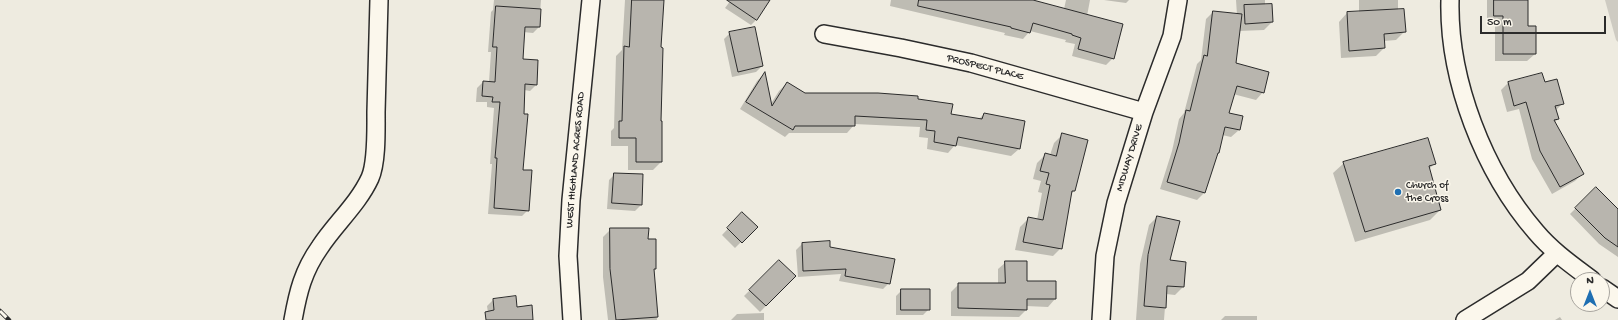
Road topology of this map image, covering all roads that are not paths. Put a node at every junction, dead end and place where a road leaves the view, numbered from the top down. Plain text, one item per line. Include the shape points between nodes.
1 (379, 0) edge
2 (591, 0) edge
3 (1178, 0) edge
4 (1450, 0) edge
5 (824, 34) dead end
6 (1144, 112) junction
7 (1557, 253) junction
8 (1582, 272) edge
9 (293, 320) edge
10 (572, 320) edge
11 (1101, 320) edge
12 (1465, 320) edge

1 - 9 street via 376,129 370,178 352,206 320,246 306,270
2 - 10 street, WEST HIGHLAND ACRES ROAD via 571,200 568,256
3 - 6 street, MIDWAY DRIVE via 1172,36
4 - 7 street via 1455,58 1472,123 1490,162 1513,201 1537,233
5 - 6 street, PROSPECT PLACE via 971,63
6 - 11 street, MIDWAY DRIVE via 1110,228
7 - 8 street
7 - 12 street via 1528,281

